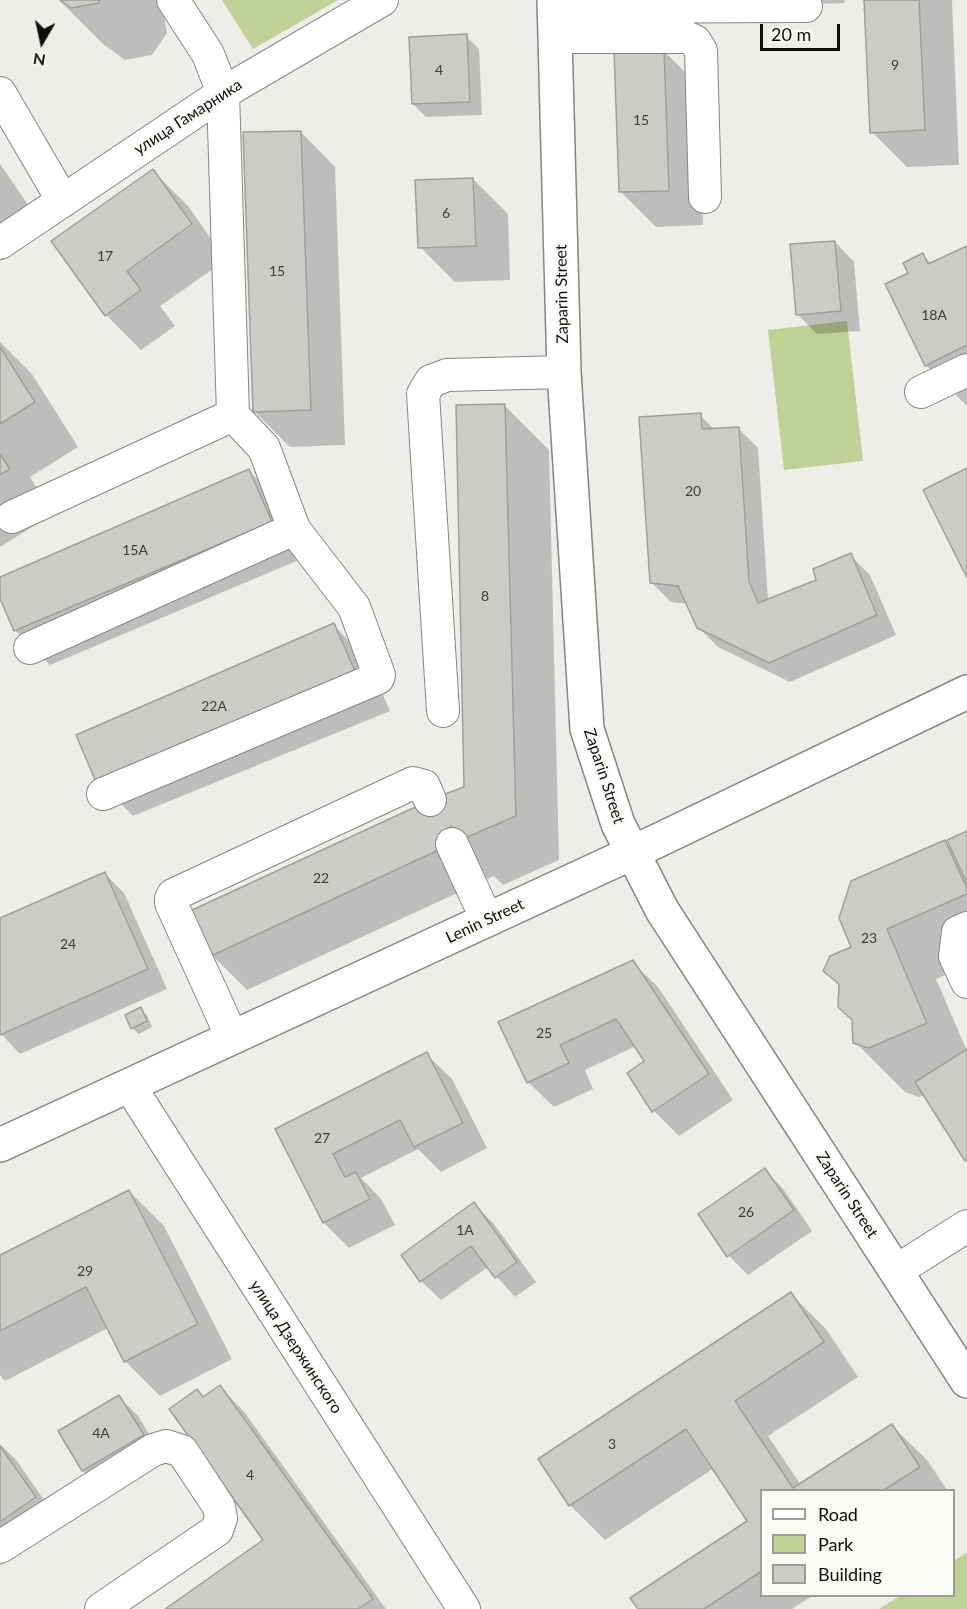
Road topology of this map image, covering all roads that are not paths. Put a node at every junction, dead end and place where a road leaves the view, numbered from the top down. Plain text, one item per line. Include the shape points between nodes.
1 (173, 0) edge
2 (382, 0) edge
3 (807, 6) dead end
4 (555, 15) edge
5 (0, 93) edge
6 (223, 93) junction
7 (705, 197) dead end
8 (63, 201) junction
9 (0, 243) edge
10 (564, 372) junction
11 (963, 381) edge
12 (921, 392) dead end
13 (233, 415) junction
14 (12, 516) dead end
15 (294, 529) junction
16 (30, 648) dead end
17 (967, 692) edge
18 (442, 711) dead end
19 (103, 794) dead end
20 (430, 800) tunnel mouth
21 (452, 844) tunnel mouth
22 (634, 852) junction
23 (487, 920) junction
24 (967, 928) edge
25 (967, 982) edge
26 (232, 1036) junction
27 (129, 1085) junction
28 (0, 1145) edge
29 (967, 1226) edge
30 (896, 1271) junction
31 (967, 1381) edge
32 (0, 1547) edge
33 (101, 1609) edge
34 (464, 1609) edge

1 - 6 street via 208,54
2 - 6 street, улица Гамарника
3 - 4 street
4 - 7 street via 695,41 701,51
4 - 10 main road, Zaparin Street
5 - 8 street
6 - 8 street, улица Гамарника
6 - 13 street
8 - 9 street, улица Гамарника
10 - 18 street via 447,375 431,381 423,394
10 - 22 main road, Zaparin Street via 587,729 618,824
11 - 12 street
13 - 14 street
13 - 15 street via 264,448
15 - 16 street
15 - 19 street via 354,607 378,678
17 - 22 main road, Lenin Street
20 - 26 street via 423,786 413,783 174,895 171,903
21 - 23 street
22 - 23 main road, Lenin Street
22 - 30 main road, Zaparin Street via 662,910
23 - 26 main road, Lenin Street
24 - 25 street via 958,932 955,956
26 - 27 main road, Lenin Street
27 - 28 main road, Lenin Street
27 - 34 street, улица Дзержинского
29 - 30 street
30 - 31 main road, Zaparin Street
32 - 33 street via 153,1450 166,1446 182,1451 219,1507 217,1530

